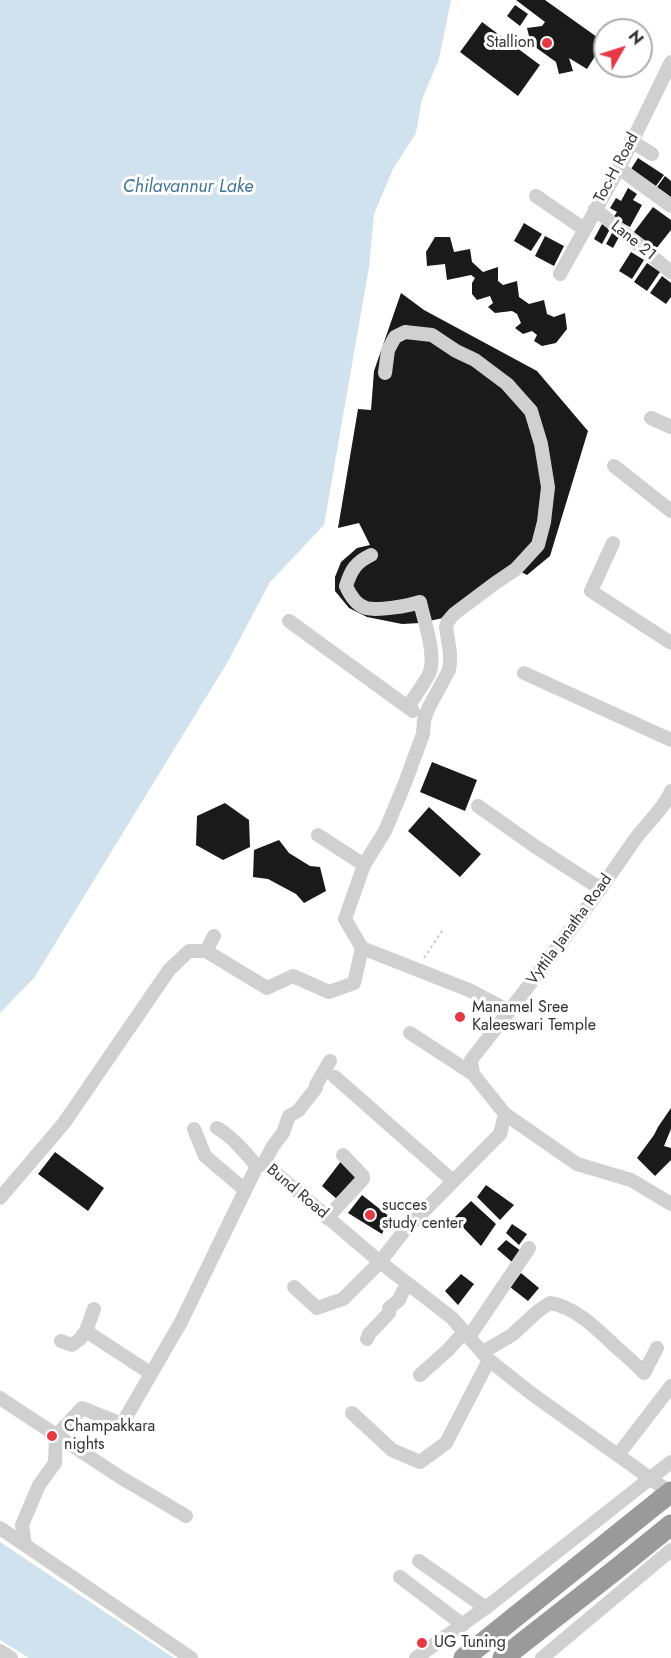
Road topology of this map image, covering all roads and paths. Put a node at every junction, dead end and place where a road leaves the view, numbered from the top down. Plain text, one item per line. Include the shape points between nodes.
1 (671, 62) edge
2 (659, 84) junction
3 (671, 92) edge
4 (631, 141) junction
5 (652, 154) dead end
6 (619, 168) junction
7 (536, 196) dead end
8 (671, 206) edge
9 (595, 209) junction
10 (584, 229) junction
11 (671, 272) edge
12 (560, 274) dead end
13 (385, 374) dead end
14 (651, 418) dead end
15 (671, 427) edge
16 (614, 466) dead end
17 (671, 511) edge
18 (613, 543) dead end
19 (371, 555) dead end
20 (289, 621) dead end
21 (671, 643) edge
22 (524, 673) dead end
23 (408, 707) junction
24 (424, 720) junction
25 (671, 740) edge
26 (670, 798) edge
27 (478, 806) dead end
28 (318, 835) dead end
29 (364, 865) junction
30 (601, 889) junction
31 (444, 928) dead end
32 (214, 936) dead end
33 (362, 948) junction
34 (206, 951) junction
35 (416, 970) junction
36 (509, 1011) junction
37 (410, 1033) dead end
38 (330, 1061) dead end
39 (473, 1074) junction
40 (335, 1077) dead end
41 (505, 1114) junction
42 (218, 1128) dead end
43 (194, 1129) dead end
44 (343, 1155) dead end
45 (260, 1164) junction
46 (453, 1182) junction
47 (245, 1190) junction
48 (0, 1198) edge
49 (671, 1204) edge
50 (327, 1218) junction
51 (529, 1248) dead end
52 (380, 1262) junction
53 (408, 1284) junction
54 (294, 1287) dead end
55 (94, 1309) dead end
56 (86, 1331) junction
57 (466, 1335) junction
58 (367, 1339) dead end
59 (62, 1341) dead end
60 (657, 1348) dead end
61 (486, 1356) junction
62 (150, 1373) junction
63 (420, 1375) dead end
64 (671, 1386) edge
65 (0, 1398) edge
66 (352, 1413) dead end
67 (56, 1436) junction
68 (618, 1455) junction
69 (671, 1462) edge
70 (649, 1479) junction
71 (668, 1495) edge
72 (186, 1516) dead end
73 (671, 1525) edge
74 (0, 1528) edge
75 (25, 1545) junction
76 (671, 1550) edge
77 (419, 1561) dead end
78 (400, 1577) dead end
79 (486, 1608) junction
80 (463, 1625) junction
81 (0, 1651) edge
82 (11, 1658) edge
83 (190, 1658) edge
84 (416, 1658) edge
85 (464, 1658) edge
86 (502, 1658) edge
87 (542, 1658) edge

1 - 2 street, Toc-H Road
2 - 3 street
2 - 4 street, Toc-H Road
4 - 5 street
4 - 6 street, Toc-H Road
6 - 8 street
6 - 9 street, Toc-H Road
7 - 10 street
9 - 10 street, Toc-H Road
9 - 11 street, Lane 21
10 - 12 street, Toc-H Road
13 - 24 street via 388,350 395,337 405,332 432,335 475,360 507,384 531,411 549,487 538,544 516,569 448,621 450,663
14 - 15 street
16 - 17 street
18 - 21 street via 591,591
19 - 23 street via 350,572 346,586 351,597 365,608 420,602 431,665
20 - 23 street
22 - 25 street
23 - 24 street
24 - 29 street via 423,734 385,831
26 - 30 street, Vyttila Janatha Road via 642,829
27 - 30 street
28 - 29 street
29 - 33 street via 345,919
30 - 36 street, Vyttila Janatha Road
31 - 35 path
32 - 34 street
33 - 34 street via 354,983 329,992 293,975 267,988
33 - 35 street
34 - 48 street via 189,951 169,970 64,1123
35 - 36 street via 469,990
36 - 39 street, Vyttila Janatha Road via 471,1060
37 - 39 street
38 - 45 street via 316,1088 298,1111 289,1116 283,1133
39 - 41 street
40 - 46 street
41 - 46 street via 500,1134
41 - 49 street via 577,1164 631,1180
42 - 45 street
43 - 47 street via 205,1156
44 - 50 street via 363,1179
45 - 47 street, Bund Road
45 - 50 street, Bund Road
46 - 52 street via 404,1231
47 - 62 street, Bund Road via 181,1322
50 - 52 street, Bund Road
51 - 57 street
52 - 53 street, Bund Road
52 - 54 street via 343,1299 317,1308
53 - 57 street, Bund Road via 452,1318
53 - 58 street
55 - 56 street
56 - 59 street via 72,1345
56 - 62 street
57 - 61 street, Bund Road
57 - 63 street
60 - 61 street via 644,1373 594,1326 561,1305 550,1303
61 - 66 street via 446,1443 420,1462 392,1450
61 - 68 street, Bund Road
62 - 67 street, Bund Road via 122,1424 82,1408
64 - 68 street
65 - 67 street
67 - 72 street
67 - 75 street via 55,1463 39,1485 22,1525
68 - 70 street, Bund Road
69 - 70 street
70 - 71 street, Bund Road
70 - 79 street
71 - 85 highway
73 - 86 highway
74 - 75 street
75 - 83 street
76 - 87 street
77 - 79 street
78 - 80 street
79 - 80 street
80 - 84 street
81 - 82 street

